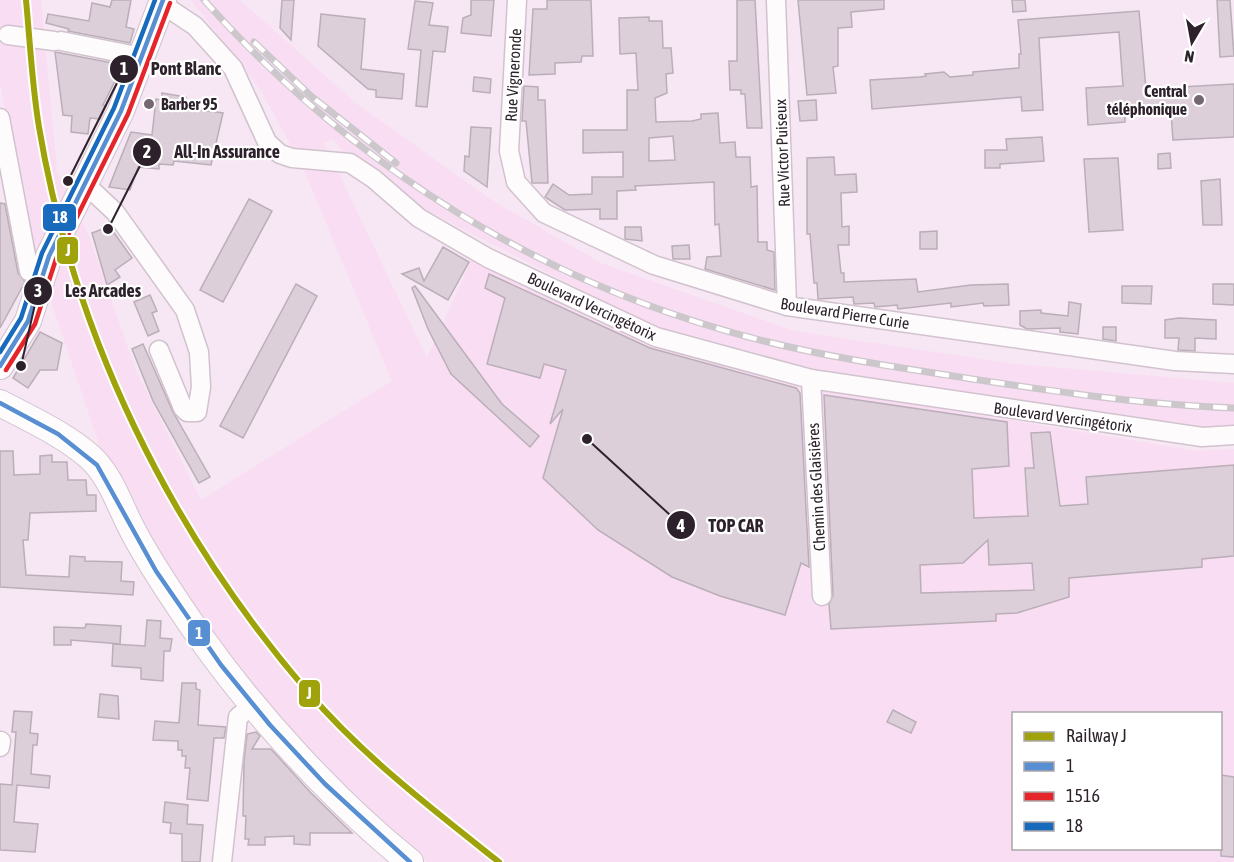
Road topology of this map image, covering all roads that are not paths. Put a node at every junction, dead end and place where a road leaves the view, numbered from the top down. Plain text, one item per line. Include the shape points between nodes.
1 (517, 0) edge
2 (776, 0) edge
3 (162, 2) edge
4 (8, 35) dead end
5 (142, 57) junction
6 (0, 118) edge
7 (509, 151) joint
8 (84, 183) junction
9 (44, 273) junction
10 (787, 306) junction
11 (159, 350) dead end
12 (1234, 364) edge
13 (0, 366) edge
14 (811, 379) junction
15 (0, 403) edge
16 (1234, 435) edge
17 (822, 596) dead end
18 (254, 704) junction
19 (1, 741) edge
20 (0, 747) edge
21 (222, 862) edge
22 (410, 862) edge

1 - 7 street, Rue Vigneronde
2 - 10 street, Rue Victor Puiseux
3 - 5 main road
3 - 14 street, Boulevard Vercingétorix via 195,26 233,68 267,142 280,154 350,163 419,218 488,258 656,337
4 - 5 street
5 - 8 main road via 121,111
6 - 9 street via 29,271
7 - 10 street, Boulevard Pierre Curie via 516,182 544,213 654,265
8 - 9 main road
8 - 11 street via 115,212 185,310 199,352 201,395 197,412 183,408
9 - 13 main road via 28,321
10 - 12 street, Boulevard Pierre Curie via 1175,361
14 - 16 street, Boulevard Vercingétorix via 1202,437
14 - 17 street, Chemin des Glaisières
15 - 18 main road via 63,438 101,470 169,590
18 - 21 street via 238,717
18 - 22 main road via 345,805
19 - 20 street

